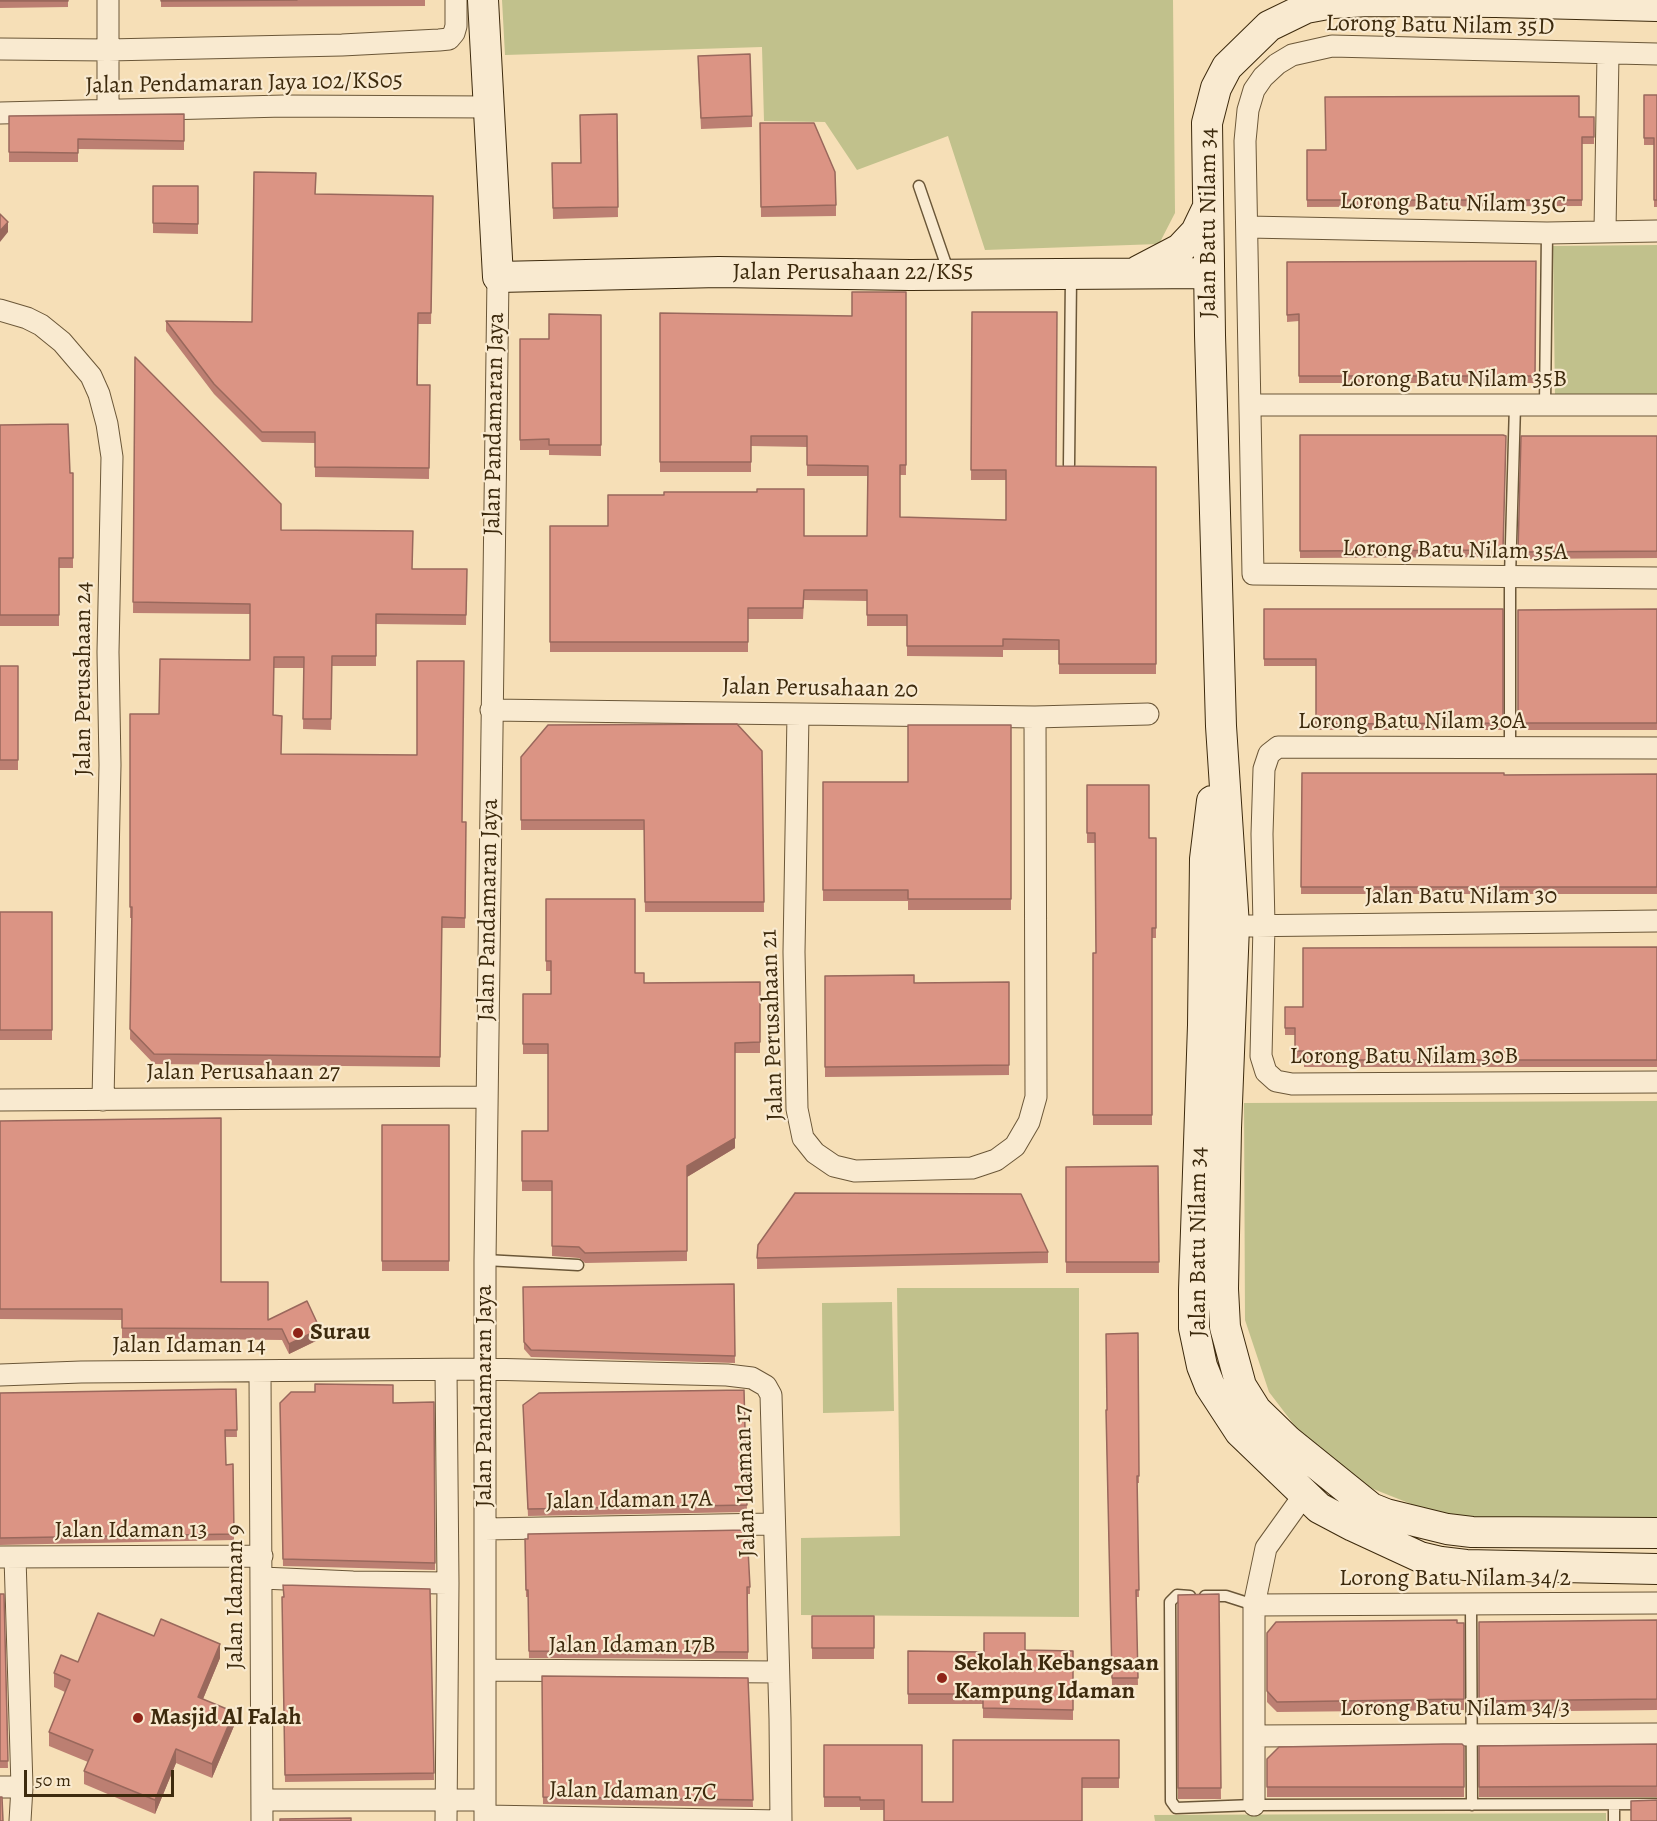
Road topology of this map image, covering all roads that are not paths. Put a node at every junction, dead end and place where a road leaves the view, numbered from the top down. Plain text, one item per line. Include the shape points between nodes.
1 (108, 0) edge
2 (1496, 1) edge
3 (465, 4) edge
4 (1657, 6) edge
5 (0, 49) edge
6 (108, 50) junction
7 (1608, 54) junction
8 (1657, 54) edge
9 (490, 107) junction
10 (108, 111) junction
11 (0, 113) edge
12 (919, 186) dead end
13 (1208, 207) junction
14 (1248, 227) junction
15 (1605, 230) junction
16 (1657, 231) edge
17 (1547, 233) junction
18 (1209, 273) junction
19 (1071, 274) junction
20 (1132, 274) junction
21 (949, 275) junction
22 (498, 277) junction
23 (0, 310) edge
24 (1210, 335) junction
25 (1251, 405) junction
26 (1515, 405) junction
27 (1545, 405) junction
28 (1657, 405) edge
29 (1069, 465) edge
30 (1252, 574) joint
31 (1510, 577) junction
32 (1657, 578) edge
33 (491, 710) junction
34 (798, 714) junction
35 (1148, 714) dead end
36 (1035, 717) junction
37 (1221, 726) junction
38 (1510, 748) junction
39 (1657, 748) edge
40 (1205, 860) junction
41 (1657, 921) edge
42 (1264, 925) junction
43 (1234, 926) junction
44 (1203, 1025) junction
45 (1657, 1082) edge
46 (486, 1097) junction
47 (0, 1100) edge
48 (103, 1100) junction
49 (485, 1260) junction
50 (578, 1265) dead end
51 (485, 1369) junction
52 (447, 1370) junction
53 (260, 1372) junction
54 (0, 1375) edge
55 (1288, 1441) junction
56 (1304, 1495) junction
57 (1371, 1508) junction
58 (773, 1524) junction
59 (485, 1529) junction
60 (1657, 1533) edge
61 (262, 1556) junction
62 (8, 1557) edge
63 (1657, 1569) edge
64 (262, 1578) junction
65 (448, 1584) junction
66 (1657, 1603) edge
67 (1471, 1604) junction
68 (1254, 1605) junction
69 (486, 1670) junction
70 (778, 1672) junction
71 (1657, 1734) edge
72 (1472, 1735) junction
73 (1254, 1736) junction
74 (0, 1787) edge
75 (22, 1787) junction
76 (262, 1800) junction
77 (1657, 1804) edge
78 (1254, 1805) junction
79 (1472, 1805) junction
80 (1614, 1805) junction
81 (446, 1810) edge
82 (485, 1812) edge
83 (20, 1821) edge
84 (262, 1821) edge
85 (781, 1821) edge
86 (1614, 1821) edge

1 - 6 street
2 - 4 street, Jalan Batu Nilam 34
2 - 13 street, Jalan Batu Nilam 34 via 1333,3 1306,8 1269,26 1227,67 1216,88 1207,123
3 - 6 street via 449,39
3 - 9 street, Jalan Pandamaran Jaya
5 - 6 street
6 - 10 street
7 - 8 street, Lorong Batu Nilam 35D
7 - 14 street, Lorong Batu Nilam 35D via 1332,46 1292,55 1263,77 1248,110
7 - 15 street
9 - 10 street, Jalan Pendamaran Jaya 102/KS05 via 284,106
9 - 22 street, Jalan Pandamaran Jaya
10 - 11 street, Jalan Pendamaran Jaya 102/KS05
12 - 21 lane
13 - 18 street, Jalan Batu Nilam 34
13 - 20 street via 1196,232 1180,249
14 - 17 street, Lorong Batu Nilam 35C
14 - 25 street, Lorong Batu Nilam 35D
15 - 16 street, Lorong Batu Nilam 35C
15 - 17 street, Lorong Batu Nilam 35C
17 - 27 lane
18 - 20 street, Jalan Perusahaan 22/KS5
18 - 24 street, Jalan Batu Nilam 34
19 - 20 street, Jalan Perusahaan 22/KS5
19 - 21 street, Jalan Perusahaan 22/KS5
19 - 29 lane
20 - 24 street via 1184,292 1198,306
21 - 22 street, Jalan Perusahaan 22/KS5 via 719,272
22 - 33 street, Jalan Pandamaran Jaya
23 - 48 street, Jalan Perusahaan 24 via 41,325 62,342 91,376 107,424 112,457
24 - 37 street, Jalan Batu Nilam 34
25 - 26 street, Lorong Batu Nilam 35B
25 - 30 street, Lorong Batu Nilam 35D
26 - 27 street, Lorong Batu Nilam 35B
26 - 31 lane
27 - 28 street, Lorong Batu Nilam 35B
30 - 31 street, Lorong Batu Nilam 35A
31 - 32 street, Lorong Batu Nilam 35A
31 - 38 lane
33 - 34 street, Jalan Perusahaan 20
33 - 46 street, Jalan Pandamaran Jaya
34 - 36 street, Jalan Perusahaan 20
34 - 36 street, Jalan Perusahaan 21 via 797,1109 803,1138 815,1153 834,1166 855,1171 972,1168 996,1160 1015,1146 1029,1122 1036,1097
35 - 36 street, Jalan Perusahaan 20
37 - 40 street, Jalan Batu Nilam 34
37 - 43 street, Jalan Batu Nilam 34
38 - 39 street, Lorong Batu Nilam 30A
38 - 42 street, Lorong Batu Nilam 30A via 1278,747 1269,754 1264,769
40 - 43 street via 1216,900
40 - 44 street, Jalan Batu Nilam 34
41 - 42 street, Jalan Batu Nilam 30
42 - 43 street, Jalan Batu Nilam 30
42 - 45 street, Lorong Batu Nilam 30B via 1261,1056 1266,1072 1276,1081
43 - 44 street via 1215,929 1212,938 1210,998
43 - 55 street, Jalan Batu Nilam 34 via 1226,1140 1225,1327 1241,1386 1256,1410
44 - 56 street, Jalan Batu Nilam 34 via 1194,1290 1194,1328 1202,1366 1210,1386 1240,1432
46 - 48 street, Jalan Perusahaan 27
46 - 49 street, Jalan Pandamaran Jaya
47 - 48 street, Jalan Perusahaan 27
49 - 50 lane
49 - 51 street, Jalan Pandamaran Jaya
51 - 52 street, Jalan Idaman 14
51 - 58 street, Jalan Idaman 17 via 752,1378 766,1386 771,1395
51 - 59 street, Jalan Pandamaran Jaya
52 - 53 street, Jalan Idaman 14
52 - 65 street, Jalan Pandamaran Jaya
53 - 54 street, Jalan Idaman 14
53 - 61 street, Jalan Idaman 9
55 - 56 street
55 - 57 street, Jalan Batu Nilam 34
56 - 57 street
56 - 63 street, Jalan Batu Nilam 34 via 1353,1526 1420,1557 1441,1562
56 - 68 street via 1266,1548
57 - 60 street, Jalan Batu Nilam 34 via 1472,1532
58 - 59 street, Jalan Idaman 17A
58 - 70 street, Jalan Idaman 17
59 - 69 street, Jalan Pandamaran Jaya
61 - 62 street, Jalan Idaman 13
61 - 64 street, Jalan Idaman 9
62 - 75 street
64 - 65 street
64 - 76 street, Jalan Idaman 9
65 - 81 street, Jalan Pandamaran Jaya
66 - 67 street, Lorong Batu Nilam 34/2
67 - 68 street, Lorong Batu Nilam 34/2
67 - 72 lane
68 - 73 street
68 - 78 lane via 1226,1596 1177,1595 1170,1602 1171,1801 1176,1808
69 - 70 street, Jalan Idaman 17B
69 - 82 street, Jalan Pandamaran Jaya
70 - 85 street, Jalan Idaman 17
71 - 72 street, Lorong Batu Nilam 34/3
72 - 73 street, Lorong Batu Nilam 34/3
72 - 79 lane
73 - 78 street
74 - 75 street
75 - 83 street
76 - 81 street, Jalan Idaman 17C
76 - 84 street, Jalan Idaman 9
77 - 80 lane
78 - 79 lane
79 - 80 lane
80 - 86 lane
81 - 82 street, Jalan Idaman 17C
82 - 85 street, Jalan Idaman 17C

